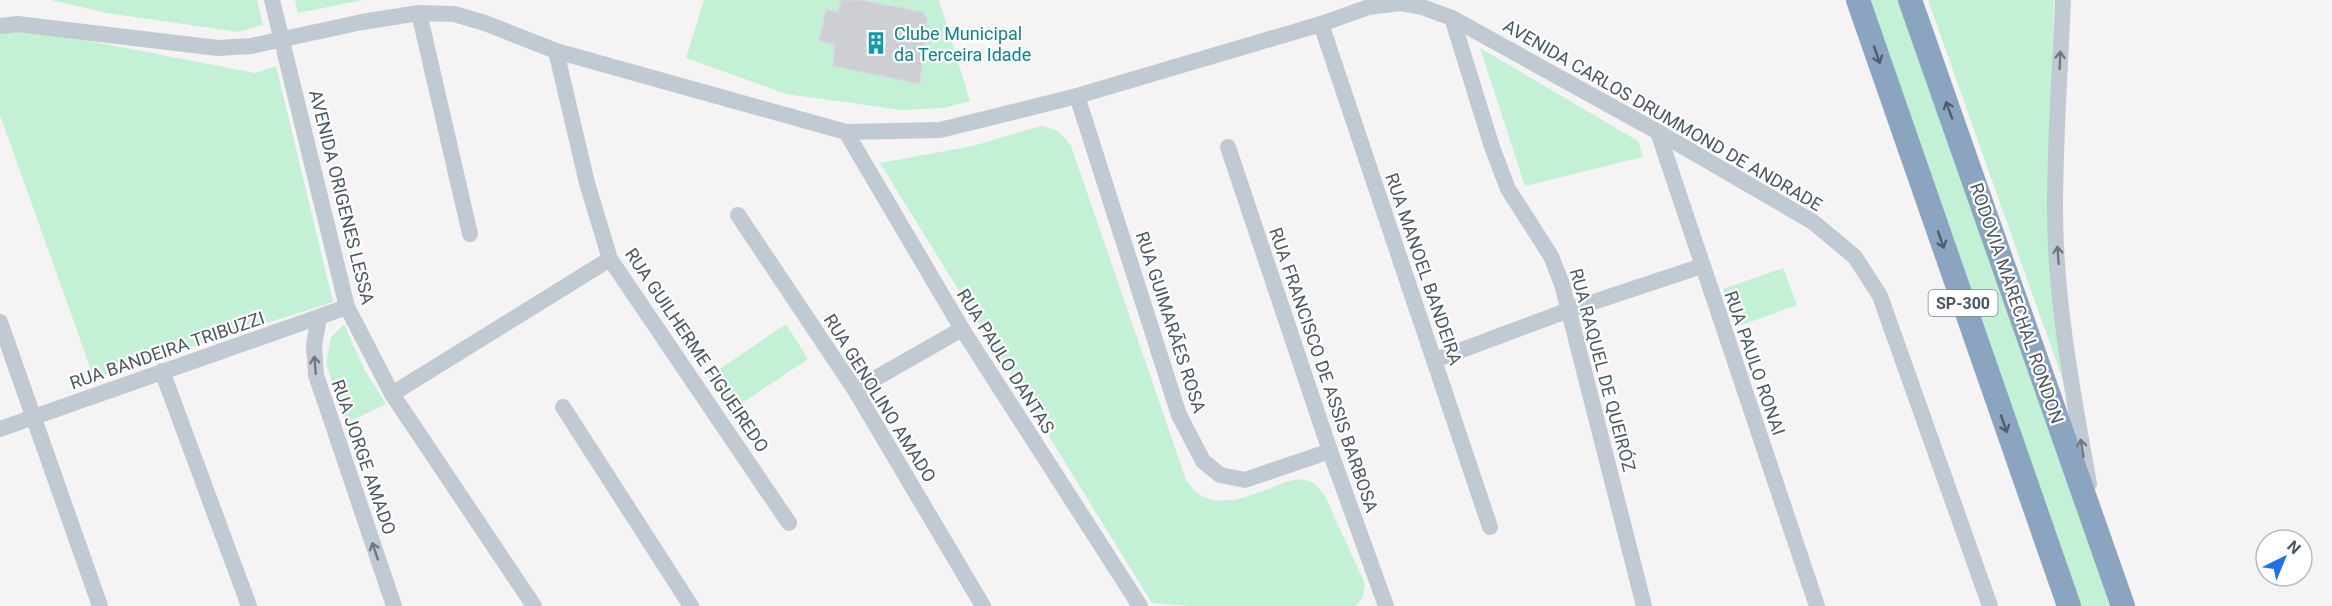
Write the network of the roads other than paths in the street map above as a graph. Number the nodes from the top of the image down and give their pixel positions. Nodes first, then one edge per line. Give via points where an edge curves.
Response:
1 (273, 0) edge
2 (1910, 0) edge
3 (2063, 0) edge
4 (1859, 6) edge
5 (419, 13) junction
6 (1452, 18) junction
7 (1321, 24) junction
8 (0, 26) edge
9 (283, 41) junction
10 (556, 51) junction
11 (1077, 96) junction
12 (846, 132) junction
13 (1658, 132) junction
14 (1228, 147) dead end
15 (738, 214) dead end
16 (470, 234) dead end
17 (610, 259) junction
18 (1702, 266) junction
19 (347, 307) junction
20 (1569, 310) junction
21 (319, 317) junction
22 (0, 322) edge
23 (962, 329) junction
24 (1434, 360) junction
25 (162, 371) junction
26 (855, 390) junction
27 (392, 394) junction
28 (563, 407) dead end
29 (34, 417) junction
30 (0, 429) edge
31 (1330, 451) junction
32 (789, 523) dead end
33 (1490, 527) dead end
34 (100, 606) edge
35 (249, 606) edge
36 (394, 606) edge
37 (534, 606) edge
38 (691, 606) edge
39 (983, 606) edge
40 (1140, 606) edge
41 (1386, 606) edge
42 (1644, 606) edge
43 (1817, 606) edge
44 (1990, 606) edge
45 (2069, 606) edge
46 (2123, 606) edge

1 - 9 street, AVENIDA ORIGENES LESSA
46 -> 2 highway, RODOVIA MARECHAL RONDON / SP-300
46 -> 3 street via 2091,493 2062,304 2055,210
4 -> 45 highway, SP-300
5 - 9 street, AVENIDA CARLOS DRUMMOND DE ANDRADE
5 - 10 street, AVENIDA CARLOS DRUMMOND DE ANDRADE via 454,14 485,22
5 - 16 street
6 - 7 street, AVENIDA CARLOS DRUMMOND DE ANDRADE via 1400,3 1369,7
6 - 13 street, AVENIDA CARLOS DRUMMOND DE ANDRADE
6 - 20 street, RUA RAQUEL DE QUEIRÓZ via 1508,189 1551,256
7 - 11 street, AVENIDA CARLOS DRUMMOND DE ANDRADE
7 - 24 street, RUA MANOEL BANDEIRA
8 - 9 street, AVENIDA CARLOS DRUMMOND DE ANDRADE via 17,24 218,48
9 - 19 street, AVENIDA ORIGENES LESSA
10 - 12 street, AVENIDA CARLOS DRUMMOND DE ANDRADE
10 - 17 street, RUA GUILHERME FIGUEIREDO via 587,183
11 - 12 street, AVENIDA CARLOS DRUMMOND DE ANDRADE via 940,130
11 - 31 street, RUA GUIMARÃES ROSA via 1179,415 1203,461 1220,475 1245,480
12 - 23 street, RUA PAULO DANTAS
13 - 18 street, RUA PAULO RONAI
13 - 44 street, AVENIDA CARLOS DRUMMOND DE ANDRADE via 1813,222 1855,257 1880,296
14 - 31 street, RUA FRANCISCO DE ASSIS BARBOSA
15 - 26 street, RUA GENOLINO AMADO
17 - 27 street
17 - 32 street, RUA GUILHERME FIGUEIREDO
18 - 20 street
18 - 43 street, RUA PAULO RONAI
19 - 21 street, RUA BANDEIRA TRIBUZZI
19 - 27 street, AVENIDA ORIGENES LESSA
20 - 24 street
20 - 42 street, RUA RAQUEL DE QUEIRÓZ
21 - 25 street, RUA BANDEIRA TRIBUZZI
36 -> 21 street, RUA JORGE AMADO via 316,375 314,345
22 - 29 street
23 - 26 street
23 - 40 street, RUA PAULO DANTAS
24 - 33 street, RUA MANOEL BANDEIRA
25 - 29 street, RUA BANDEIRA TRIBUZZI
25 - 35 street
26 - 39 street, RUA GENOLINO AMADO
27 - 37 street, AVENIDA ORIGENES LESSA
28 - 38 street
29 - 30 street, RUA BANDEIRA TRIBUZZI
29 - 34 street
31 - 41 street, RUA FRANCISCO DE ASSIS BARBOSA

